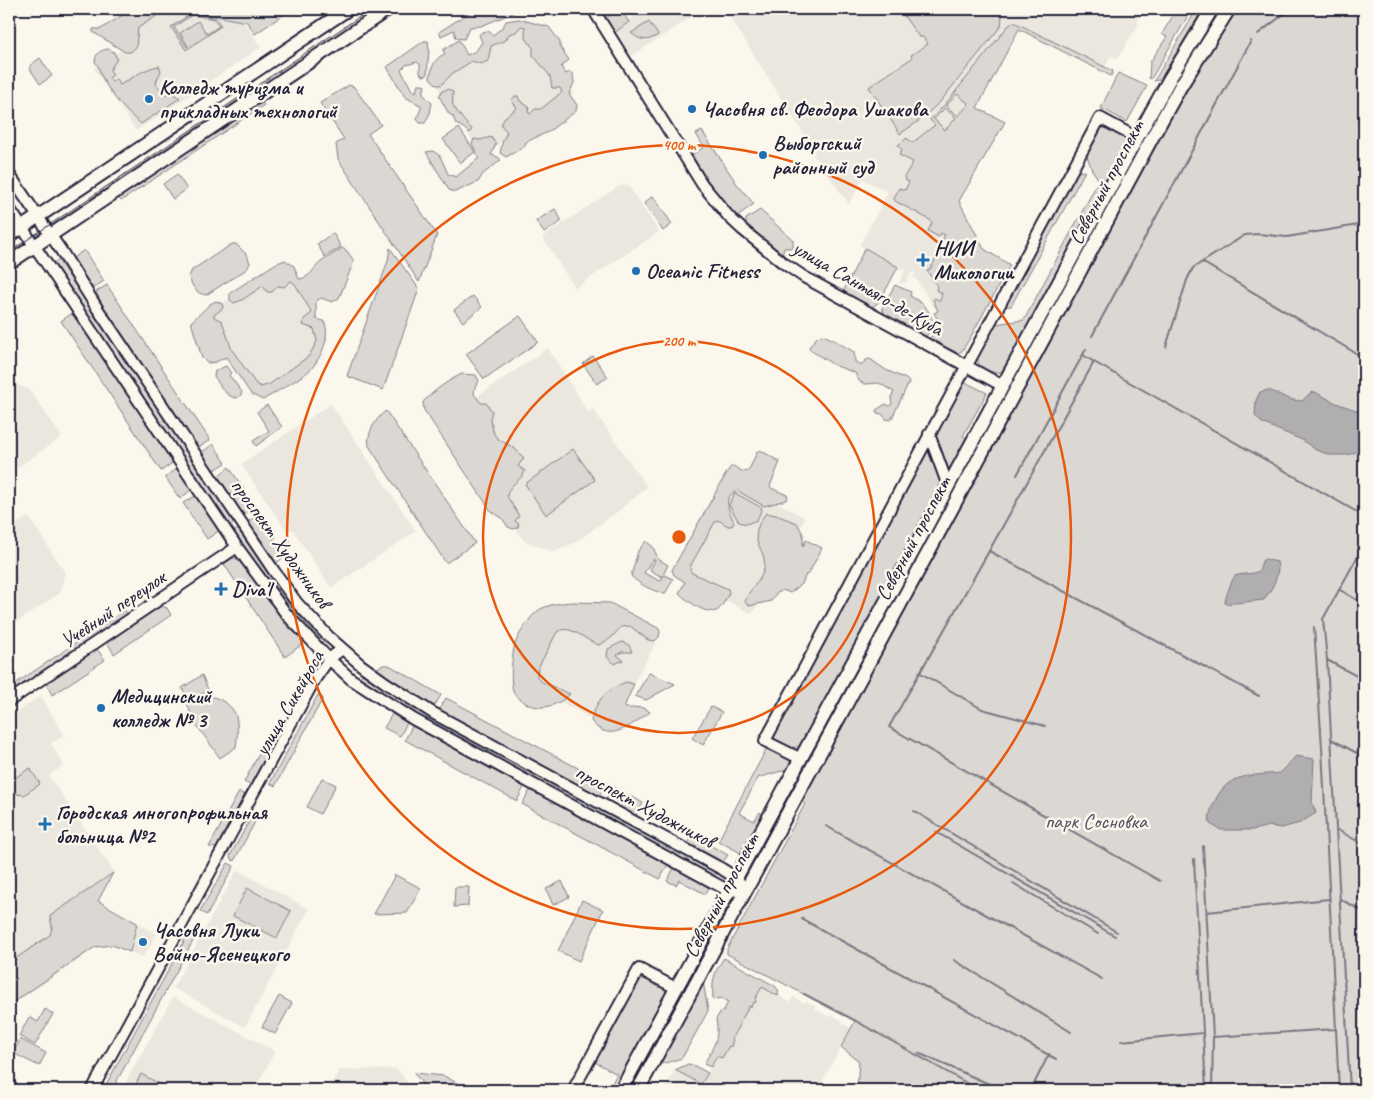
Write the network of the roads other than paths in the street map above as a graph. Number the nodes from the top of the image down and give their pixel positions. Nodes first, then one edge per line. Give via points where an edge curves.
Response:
1 (348, 9) edge
2 (388, 9) edge
3 (593, 9) edge
4 (1212, 9) edge
5 (1229, 9) edge
6 (1137, 138) junction
7 (9, 174) edge
8 (9, 208) edge
9 (38, 217) junction
10 (1092, 220) junction
11 (22, 227) junction
12 (1105, 227) junction
13 (50, 235) junction
14 (9, 236) edge
15 (34, 246) junction
16 (9, 263) edge
17 (966, 366) junction
18 (1003, 386) junction
19 (929, 434) junction
20 (948, 486) junction
21 (238, 547) junction
22 (915, 548) junction
23 (928, 554) junction
24 (861, 648) junction
25 (342, 649) junction
26 (873, 654) junction
27 (332, 661) junction
28 (9, 701) edge
29 (802, 759) junction
30 (736, 878) junction
31 (746, 890) junction
32 (729, 891) junction
33 (676, 988) junction
34 (92, 1090) edge
35 (99, 1090) edge
36 (573, 1090) edge
37 (621, 1090) edge
38 (638, 1090) edge

1 - 9 main road
2 - 13 main road
3 - 17 street, улица Сантьяго-де-Куба via 702,184 743,230 797,272
4 - 6 main road, Северный проспект
5 - 12 main road, Северный проспект via 1180,87
6 - 10 main road, Северный проспект
6 - 17 street via 1100,118
7 - 9 street, проспект Художников
8 - 11 street, проспект Художников
9 - 11 main road
9 - 13 street, проспект Художников
10 - 12 main road
10 - 18 main road, Северный проспект
11 - 14 main road
11 - 15 street, проспект Художников
12 - 23 main road, Северный проспект
13 - 15 main road
13 - 25 street, проспект Художников via 274,571 306,613
15 - 16 main road
15 - 21 street, проспект Художников
17 - 18 street, улица Сантьяго-де-Куба
17 - 19 street
18 - 20 main road, Северный проспект
19 - 20 street
19 - 29 street via 764,740
20 - 22 main road, Северный проспект
21 - 27 street, проспект Художников via 287,615
21 - 28 street, Учебный переулок
22 - 23 main road via 921,556
22 - 24 main road, Северный проспект
23 - 26 main road, Северный проспект
24 - 26 main road via 867,646
24 - 29 main road, Северный проспект
25 - 27 street, улица Сикейроса
25 - 30 street, проспект Художников via 421,706
26 - 31 main road, Северный проспект
27 - 32 street, проспект Художников via 364,688 419,723
27 - 34 street, улица Сикейроса via 311,687
27 - 35 street, улица Сикейроса
29 - 30 main road, Северный проспект
30 - 31 street, проспект Художников
30 - 32 main road, Северный проспект
31 - 32 street
31 - 38 main road, Северный проспект
32 - 33 main road, Северный проспект
33 - 36 street via 639,968
33 - 37 main road, Северный проспект

